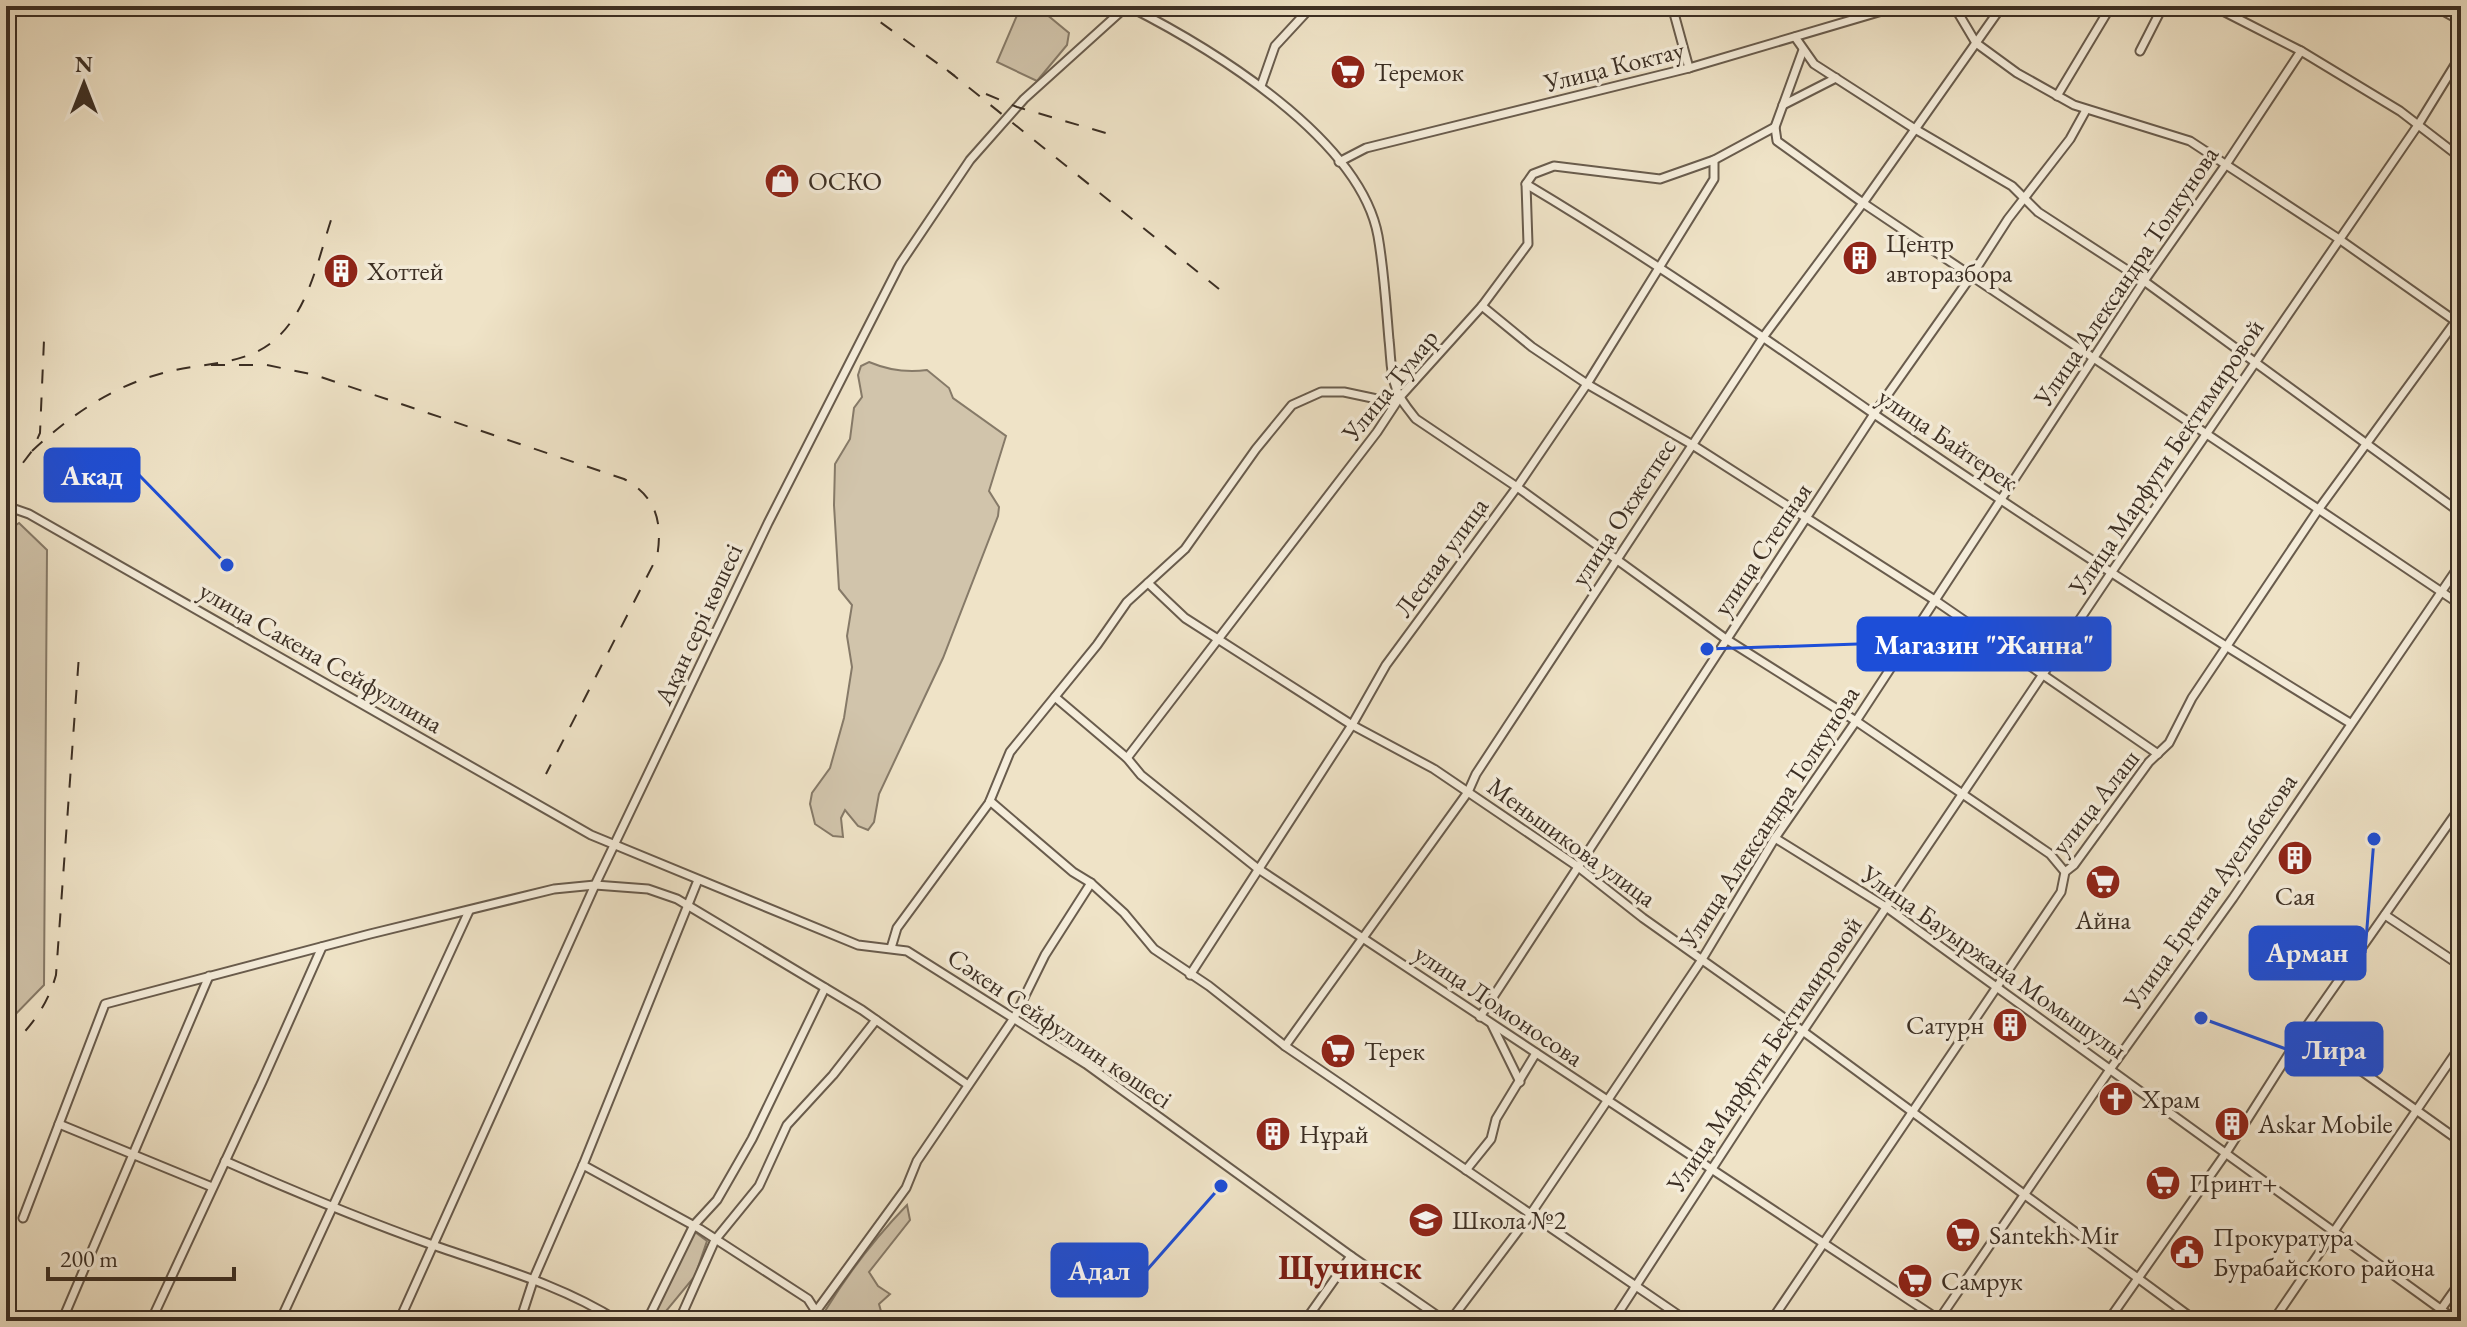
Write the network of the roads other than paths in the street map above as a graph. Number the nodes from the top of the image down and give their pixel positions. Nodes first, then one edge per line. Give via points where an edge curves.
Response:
1 (1127, 6) edge
2 (1312, 6) edge
3 (1672, 6) edge
4 (1899, 6) edge
5 (1954, 6) edge
6 (2002, 6) edge
7 (2111, 6) edge
8 (2163, 6) edge
9 (2213, 6) edge
10 (2434, 6) edge
11 (2461, 21) edge
12 (1795, 37) junction
13 (1976, 43) junction
14 (1803, 50) junction
15 (2140, 51) dead end
16 (2301, 51) junction
17 (2461, 55) edge
18 (1689, 68) junction
19 (1836, 78) junction
20 (1261, 86) junction
21 (2057, 96) junction
22 (1783, 105) junction
23 (2086, 110) junction
24 (2418, 125) junction
25 (1775, 127) junction
26 (1915, 129) junction
27 (2461, 158) edge
28 (1714, 160) junction
29 (1339, 162) junction
30 (2227, 163) junction
31 (1526, 184) junction
32 (2026, 200) junction
33 (1863, 203) junction
34 (2339, 239) junction
35 (1659, 267) junction
36 (1972, 275) junction
37 (2144, 281) junction
38 (1482, 306) junction
39 (2459, 320) edge
40 (1764, 336) junction
41 (2093, 359) junction
42 (2254, 364) junction
43 (1587, 384) junction
44 (1400, 397) junction
45 (1874, 414) junction
46 (2206, 435) junction
47 (2367, 442) junction
48 (1691, 444) junction
49 (1517, 487) junction
50 (2000, 499) junction
51 (6, 506) edge
52 (2318, 510) junction
53 (2461, 513) edge
54 (1807, 520) junction
55 (1616, 559) junction
56 (2461, 563) edge
57 (2111, 573) junction
58 (1148, 583) junction
59 (2442, 592) junction
60 (1933, 599) junction
61 (2461, 605) edge
62 (1218, 639) junction
63 (1726, 639) junction
64 (2226, 648) junction
65 (2043, 675) junction
66 (1055, 697) junction
67 (1856, 721) junction
68 (2350, 723) junction
69 (1352, 725) junction
70 (2148, 748) junction
71 (2158, 754) junction
72 (1127, 758) junction
73 (2149, 762) junction
74 (1468, 792) junction
75 (1964, 795) junction
76 (990, 801) junction
77 (2461, 806) edge
78 (1775, 838) junction
79 (615, 845) junction
80 (1577, 866) junction
81 (1257, 868) junction
82 (2065, 872) junction
83 (698, 880) junction
84 (1091, 883) junction
85 (595, 885) junction
86 (687, 906) junction
87 (1886, 907) junction
88 (469, 911) junction
89 (2385, 915) junction
90 (1364, 937) junction
91 (322, 947) junction
92 (891, 948) junction
93 (1701, 961) junction
94 (2461, 966) edge
95 (1190, 975) junction
96 (209, 976) junction
97 (1999, 987) junction
98 (825, 988) junction
99 (1480, 1017) junction
100 (1014, 1018) junction
101 (876, 1020) junction
102 (1491, 1023) junction
103 (2304, 1030) junction
104 (1804, 1032) junction
105 (2461, 1045) edge
106 (1285, 1046) junction
107 (1536, 1053) junction
108 (2111, 1068) junction
109 (1520, 1082) junction
110 (968, 1085) junction
111 (1607, 1101) junction
112 (2416, 1110) junction
113 (1912, 1112) junction
114 (59, 1124) junction
115 (2461, 1142) edge
116 (2226, 1153) junction
117 (134, 1155) junction
118 (225, 1161) junction
119 (583, 1165) junction
120 (1713, 1168) junction
121 (1466, 1170) junction
122 (212, 1187) junction
123 (2026, 1194) junction
124 (333, 1209) junction
125 (1530, 1215) junction
126 (23, 1218) dead end
127 (694, 1225) junction
128 (2334, 1231) junction
129 (715, 1240) junction
130 (1824, 1241) junction
131 (433, 1245) junction
132 (1351, 1256) junction
133 (534, 1278) junction
134 (2139, 1279) junction
135 (2461, 1281) edge
136 (1635, 1287) junction
137 (2441, 1309) junction
138 (816, 1310) junction
139 (1940, 1320) edge
140 (62, 1321) edge
141 (151, 1321) edge
142 (280, 1321) edge
143 (399, 1321) edge
144 (520, 1321) edge
145 (618, 1321) edge
146 (647, 1321) edge
147 (679, 1321) edge
148 (809, 1321) edge
149 (822, 1321) edge
150 (1305, 1321) edge
151 (1448, 1321) edge
152 (1613, 1321) edge
153 (1687, 1321) edge
154 (1771, 1321) edge
155 (2108, 1321) edge
156 (2196, 1321) edge
157 (2273, 1321) edge
158 (2421, 1321) edge
159 (2457, 1321) edge

1 - 20 street via 1184,35
1 - 79 street, Ақан сері көшесі via 1026,97 970,160 915,239 768,523
2 - 20 street via 1275,46
3 - 18 street
4 - 12 street, Улица Коктау
5 - 13 street
6 - 13 street, улица Окжетпес
7 - 21 street
8 - 15 street
9 - 16 street
10 - 11 street
12 - 14 street
12 - 18 street, Улица Коктау
13 - 21 street
13 - 26 street, улица Окжетпес
14 - 19 street
14 - 22 street
16 - 24 street
16 - 30 street, Улица Александра Толкунова
17 - 24 street, Улица Марфуги Бектимировой
18 - 29 street, Улица Коктау via 1366,148
19 - 22 street
19 - 26 street
20 - 29 street
21 - 23 street
22 - 25 street
23 - 30 street via 2190,141
23 - 32 street, улица Степная
24 - 27 street
24 - 34 street, Улица Марфуги Бектимировой
25 - 28 street
25 - 33 street via 1777,141
26 - 32 street via 1995,174
26 - 33 street, улица Окжетпес
28 - 31 street via 1660,179 1554,166 1533,174
28 - 35 street, Лесная улица via 1714,179
29 - 44 street via 1371,209
30 - 34 street
30 - 37 street, Улица Александра Толкунова
31 - 35 street, улица Байтерек
31 - 38 street, Улица Тумар via 1528,244
32 - 36 street, улица Степная
32 - 37 street
33 - 36 street
33 - 40 street, улица Окжетпес
34 - 39 street
34 - 42 street, Улица Марфуги Бектимировой
35 - 40 street, улица Байтерек
35 - 43 street, Лесная улица
36 - 41 street
36 - 45 street, улица Степная
37 - 41 street, Улица Александра Толкунова
37 - 42 street
38 - 43 street
38 - 44 street, Улица Тумар
39 - 47 street, улица Алаш
40 - 45 street, улица Байтерек
40 - 48 street, улица Окжетпес
41 - 46 street
41 - 50 street, Улица Александра Толкунова
42 - 46 street, Улица Марфуги Бектимировой
42 - 47 street
43 - 48 street
43 - 49 street, Лесная улица
44 - 49 street via 1416,419
44 - 58 street via 1321,392 1292,405 1185,549
44 - 62 street, Улица Тумар
45 - 50 street, улица Байтерек
45 - 54 street, улица Степная
46 - 52 street
46 - 57 street, Улица Марфуги Бектимировой
47 - 52 street, улица Алаш
47 - 53 street
48 - 54 street
48 - 55 street, улица Окжетпес
49 - 55 street
49 - 69 street, Лесная улица via 1386,665
50 - 57 street, улица Байтерек
50 - 60 street, Улица Александра Толкунова
51 - 79 street, улица Сакена Сейфуллина via 29,514
52 - 59 street
52 - 64 street, улица Алаш
54 - 60 street
54 - 63 street, улица Степная
55 - 63 street
55 - 74 street, улица Окжетпес
56 - 59 street, Улица Еркина Ауельбекова
57 - 64 street, улица Байтерек
57 - 65 street, Улица Марфуги Бектимировой
58 - 62 street, Меньшикова улица via 1185,618
58 - 66 street via 1127,602
59 - 61 street
59 - 68 street, Улица Еркина Ауельбекова
60 - 65 street
60 - 67 street, Улица Александра Толкунова
62 - 69 street, Меньшикова улица
62 - 72 street, Улица Тумар
63 - 67 street
63 - 80 street, улица Степная
64 - 68 street, улица Байтерек
64 - 71 street, улица Алаш
65 - 70 street
65 - 75 street, Улица Марфуги Бектимировой
66 - 72 street, улица Ломоносова
66 - 76 street via 1010,752
67 - 75 street
67 - 78 street, Улица Александра Толкунова
68 - 108 street, Улица Еркина Ауельбекова
69 - 74 street, Меньшикова улица
69 - 81 street, Лесная улица
70 - 71 street
70 - 73 street
71 - 73 street, улица Алаш
72 - 81 street, улица Ломоносова
73 - 82 street, улица Алаш
74 - 80 street, Меньшикова улица
74 - 90 street, улица Окжетпес
75 - 82 street via 2050,854
75 - 87 street, Улица Марфуги Бектимировой
76 - 84 street
76 - 92 street via 897,928
77 - 89 street
78 - 87 street, Улица Бауыржана Момышулы
78 - 93 street, Улица Александра Толкунова
79 - 83 street, Сәкен Сейфуллин көшесі
79 - 85 street, Ақан сері көшесі
80 - 93 street, Меньшикова улица
80 - 99 street, улица Степная
81 - 90 street, улица Ломоносова
81 - 95 street, Лесная улица
82 - 97 street, улица Алаш via 2061,892
83 - 86 street
83 - 92 street, Сәкен Сейфуллин көшесі via 858,945
84 - 95 street via 1154,949
84 - 100 street via 1045,955
85 - 86 street via 648,889
85 - 88 street via 554,889
85 - 131 street, Ақан сері көшесі
86 - 98 street
86 - 119 street
87 - 97 street, Улица Бауыржана Момышулы
87 - 104 street, Улица Марфуги Бектимировой
88 - 91 street
88 - 124 street
89 - 94 street
89 - 103 street
90 - 99 street, улица Ломоносова
90 - 106 street, улица Окжетпес
91 - 96 street
91 - 118 street
92 - 100 street, Сәкен Сейфуллин көшесі via 907,951
93 - 104 street, Меньшикова улица
93 - 111 street, Улица Александра Толкунова
95 - 106 street
96 - 114 street via 101,1007
96 - 117 street
97 - 108 street, Улица Бауыржана Момышулы
97 - 113 street, улица Алаш
98 - 101 street
98 - 127 street via 752,1139 717,1200
99 - 102 street, улица Ломоносова
100 - 110 street
100 - 132 street, Сәкен Сейфуллин көшесі
101 - 110 street
101 - 129 street via 787,1125 759,1186
102 - 107 street, улица Ломоносова
102 - 109 street
103 - 112 street
103 - 116 street
104 - 113 street, Меньшикова улица
104 - 120 street, Улица Марфуги Бектимировой
105 - 112 street
106 - 121 street
107 - 109 street
107 - 111 street, улица Ломоносова
108 - 116 street, Улица Бауыржана Момышулы
108 - 123 street, Улица Еркина Ауельбекова
109 - 121 street via 1496,1119 1491,1139
110 - 138 street via 917,1161 906,1188
111 - 120 street, улица Ломоносова
111 - 125 street, Улица Александра Толкунова
112 - 115 street
112 - 128 street
113 - 123 street, Меньшикова улица
113 - 130 street, улица Алаш
114 - 117 street
114 - 126 street
116 - 128 street, Улица Бауыржана Момышулы
116 - 134 street
117 - 122 street
117 - 140 street
118 - 122 street
118 - 124 street
119 - 127 street
119 - 133 street
120 - 130 street, улица Ломоносова
120 - 136 street, Улица Марфуги Бектимировой
121 - 125 street
122 - 141 street
123 - 134 street, Меньшикова улица
123 - 139 street, Улица Еркина Ауельбекова
124 - 131 street
124 - 142 street
125 - 136 street
125 - 151 street, Улица Александра Толкунова
127 - 129 street
127 - 146 street
128 - 137 street, Улица Бауыржана Момышулы
128 - 157 street
129 - 138 street via 808,1299
129 - 147 street
130 - 139 street, улица Ломоносова
130 - 154 street, улица Алаш
131 - 133 street
131 - 143 street, Ақан сері көшесі
132 - 150 street
132 - 151 street, Сәкен Сейфуллин көшесі
133 - 144 street
133 - 145 street
134 - 155 street
134 - 156 street, Меньшикова улица
135 - 137 street
136 - 152 street, Улица Марфуги Бектимировой
136 - 153 street
137 - 158 street
137 - 159 street, Улица Бауыржана Момышулы
138 - 148 street
138 - 149 street

